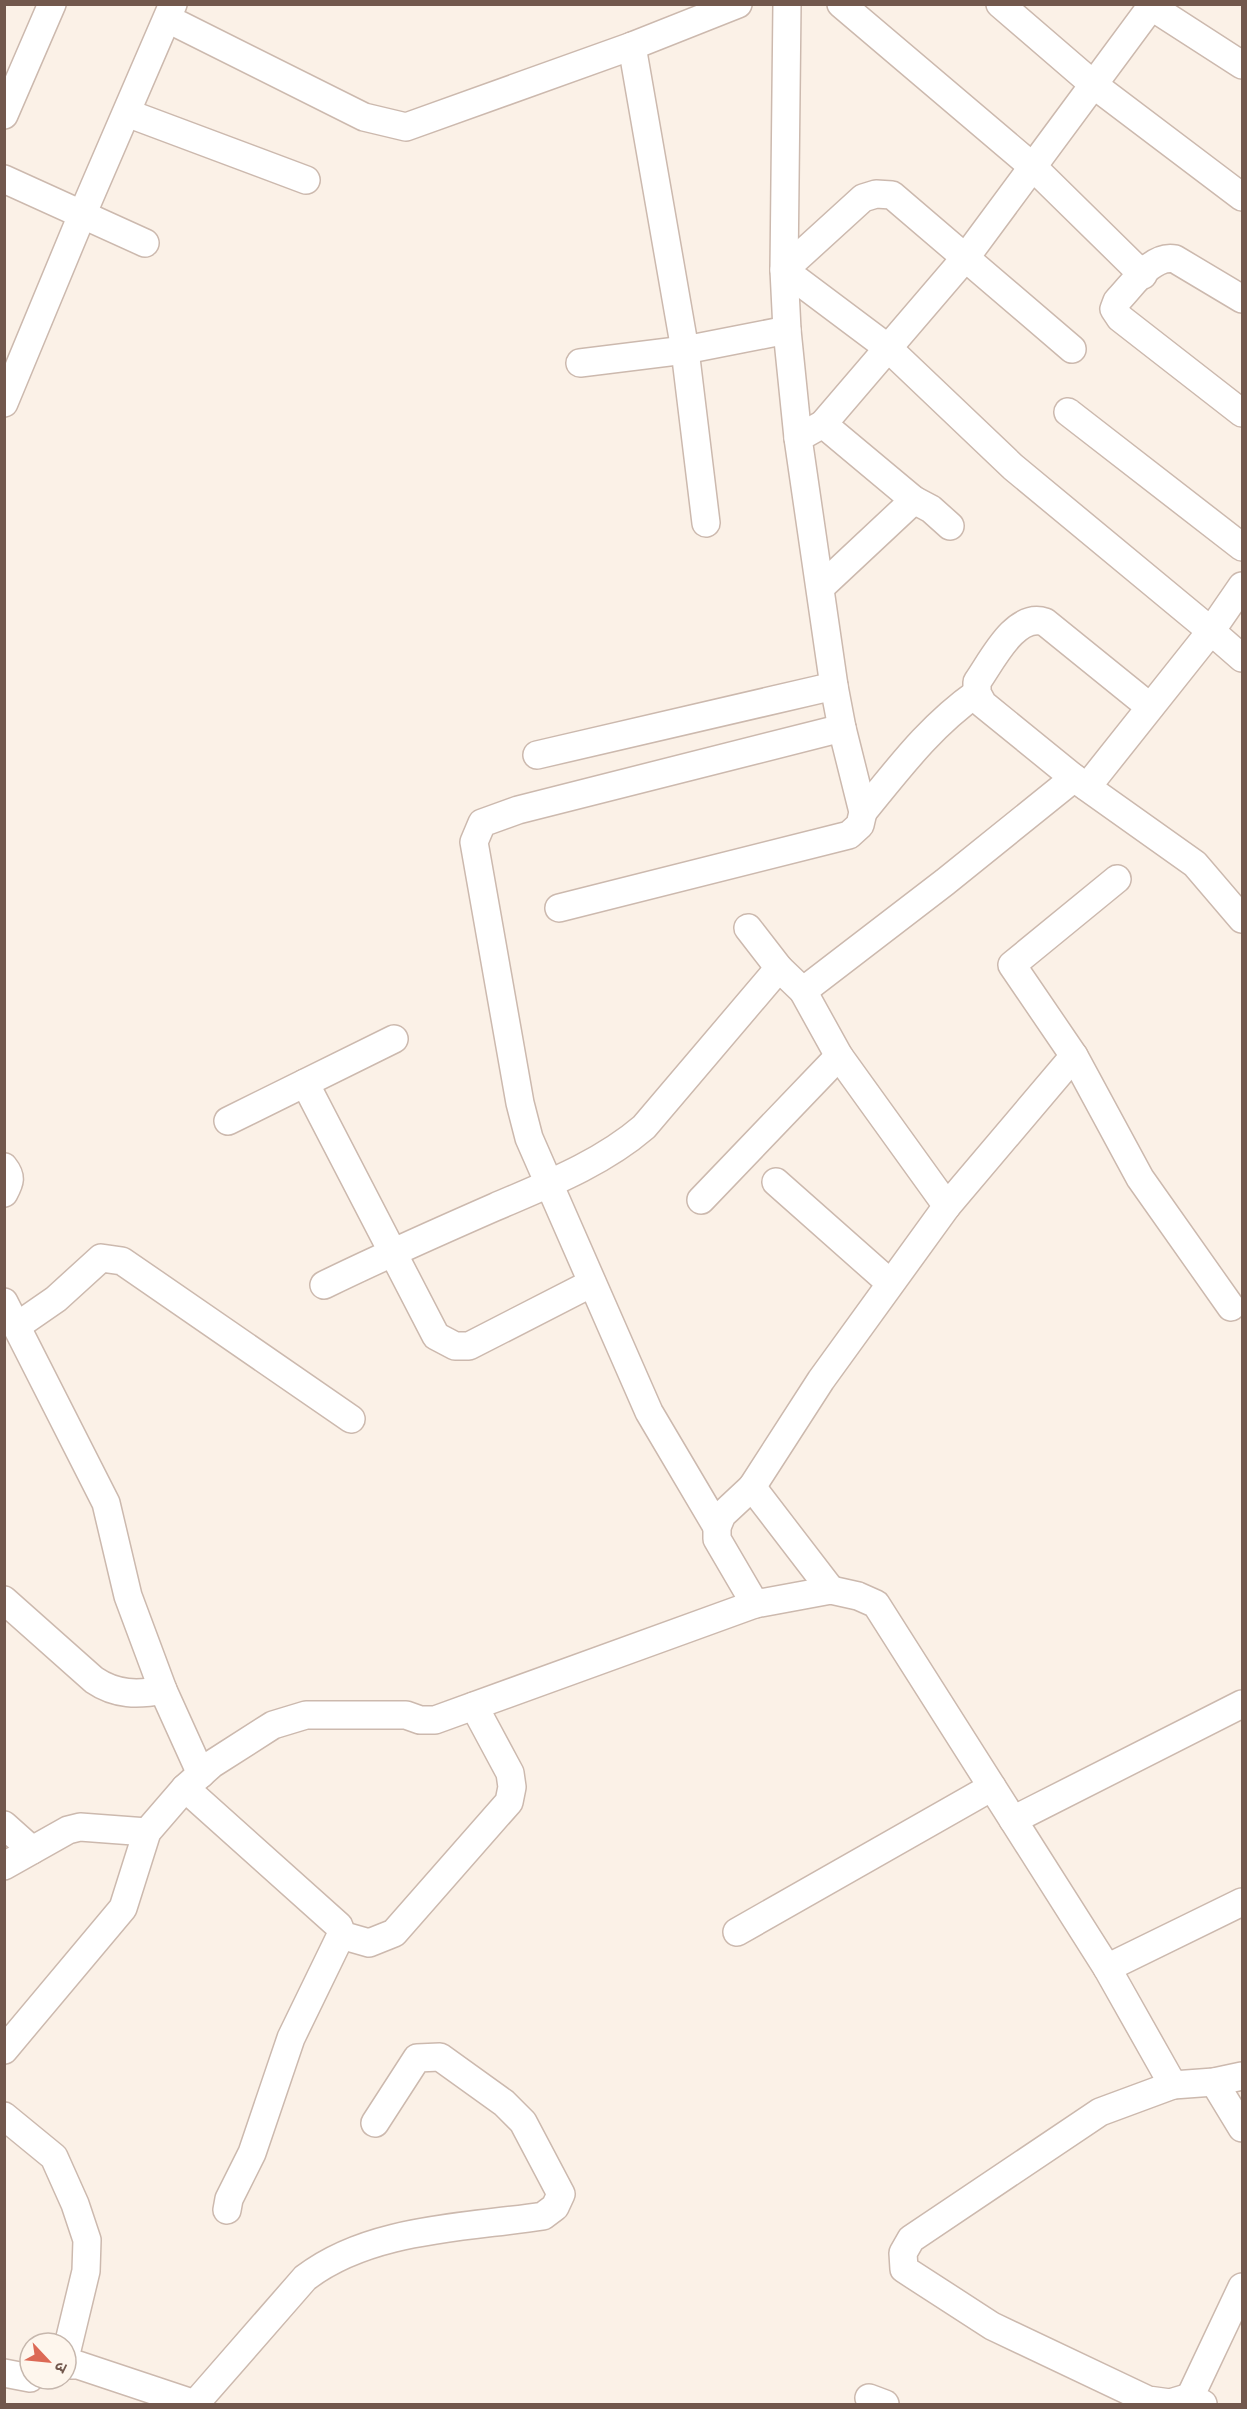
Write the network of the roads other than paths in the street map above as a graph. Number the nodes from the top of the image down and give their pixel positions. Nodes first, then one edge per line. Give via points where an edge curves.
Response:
1 (52, 4) edge
2 (738, 4) edge
3 (787, 4) edge
4 (841, 4) edge
5 (1000, 4) edge
6 (1152, 6) edge
7 (171, 12) edge
8 (632, 46) junction
9 (1242, 65) edge
10 (1095, 85) junction
11 (127, 113) junction
12 (4, 115) edge
13 (1033, 167) junction
14 (4, 179) edge
15 (306, 180) dead end
16 (1242, 197) edge
17 (82, 215) junction
18 (145, 243) dead end
19 (966, 256) junction
20 (784, 270) junction
21 (1143, 275) junction
22 (1242, 299) edge
23 (787, 330) junction
24 (888, 348) junction
25 (1072, 349) dead end
26 (685, 350) junction
27 (580, 363) dead end
28 (4, 404) edge
29 (1068, 411) dead end
30 (1242, 413) edge
31 (823, 424) junction
32 (798, 438) junction
33 (914, 500) junction
34 (706, 523) dead end
35 (950, 526) dead end
36 (1242, 547) edge
37 (1242, 586) edge
38 (821, 587) junction
39 (1211, 631) junction
40 (1242, 658) edge
41 (834, 686) junction
42 (976, 693) junction
43 (1150, 707) junction
44 (842, 728) junction
45 (537, 755) dead end
46 (1081, 782) junction
47 (863, 812) junction
48 (1117, 879) dead end
49 (559, 908) dead end
50 (1242, 919) edge
51 (748, 928) dead end
52 (779, 968) junction
53 (803, 991) junction
54 (394, 1039) dead end
55 (839, 1056) junction
56 (1074, 1056) junction
57 (305, 1083) junction
58 (228, 1121) dead end
59 (4, 1167) edge
60 (776, 1182) dead end
61 (548, 1184) junction
62 (4, 1193) edge
63 (701, 1200) dead end
64 (947, 1206) junction
65 (391, 1252) junction
66 (592, 1283) junction
67 (890, 1283) junction
68 (324, 1285) dead end
69 (4, 1302) edge
70 (1239, 1311) edge
71 (17, 1326) junction
72 (351, 1419) dead end
73 (752, 1487) junction
74 (717, 1527) junction
75 (831, 1590) junction
76 (4, 1600) edge
77 (755, 1604) junction
78 (163, 1690) junction
79 (1242, 1704) edge
80 (474, 1706) junction
81 (193, 1781) junction
82 (992, 1787) junction
83 (1012, 1820) junction
84 (4, 1825) edge
85 (147, 1832) junction
86 (32, 1850) junction
87 (4, 1866) edge
88 (1242, 1902) edge
89 (737, 1932) dead end
90 (341, 1935) junction
91 (1107, 1968) junction
92 (4, 2050) edge
93 (1242, 2076) edge
94 (1214, 2082) junction
95 (1173, 2085) junction
96 (4, 2116) edge
97 (375, 2123) dead end
98 (1242, 2128) edge
99 (227, 2210) dead end
100 (1242, 2287) edge
101 (72, 2331) edge
102 (78, 2365) edge
103 (1197, 2401) edge
104 (195, 2404) edge

1 - 12 street
2 - 8 street
3 - 20 street
4 - 13 street
5 - 10 street
6 - 9 street
6 - 10 street
7 - 8 street via 364,117 406,127
7 - 11 street
8 - 26 street
10 - 13 street
10 - 16 street
11 - 15 street
11 - 17 street
13 - 19 street
13 - 21 street
14 - 17 street
17 - 18 street
17 - 28 street
19 - 20 street via 892,195 876,194 863,198
19 - 24 street
19 - 25 street
20 - 23 street
20 - 24 street
21 - 22 street via 1166,257
21 - 30 street via 1117,302 1114,309 1120,318
23 - 26 street
23 - 32 street
24 - 31 street
24 - 39 street via 1013,467
26 - 27 street
26 - 34 street
29 - 36 street
31 - 32 street
31 - 33 street
32 - 38 street
33 - 35 street
33 - 38 street
37 - 39 street
38 - 41 street
39 - 40 street
39 - 43 street
41 - 44 street
41 - 45 street
42 - 43 street via 977,682 1017,626 1037,620 1045,622
42 - 46 street via 983,704
42 - 47 street via 930,730
43 - 46 street
44 - 47 street
44 - 61 street via 518,810 482,823 474,842 520,1103
46 - 50 street via 1195,864
46 - 53 street
47 - 49 street via 860,825 849,835
48 - 56 street via 1012,965
51 - 52 street
52 - 53 street
52 - 61 street via 644,1127 623,1146
53 - 55 street
54 - 57 street
55 - 63 street
55 - 64 street
56 - 64 street
56 - 70 street via 1140,1178
57 - 58 street
57 - 65 street
59 - 62 street via 10,1182
60 - 67 street
61 - 65 street
61 - 66 street
64 - 67 street
65 - 66 street via 436,1336 455,1346 469,1346
65 - 68 street
66 - 74 street via 649,1412
67 - 73 street
69 - 71 street
71 - 72 street via 56,1299 94,1263 110,1258 122,1262
71 - 78 street via 106,1503 128,1596
73 - 74 street via 722,1515
73 - 75 street
74 - 77 street via 717,1539
75 - 77 street
75 - 82 street via 876,1604
76 - 78 street via 107,1689 143,1694
77 - 80 street
78 - 81 street
79 - 83 street
80 - 81 street via 435,1720 406,1715 306,1714 273,1725 212,1764
80 - 90 street via 510,1773 508,1802 394,1934 369,1943
81 - 85 street
81 - 90 street via 339,1926
82 - 83 street
82 - 89 street
83 - 91 street
84 - 86 street
85 - 86 street via 80,1827
85 - 92 street via 123,1908
86 - 87 street
88 - 91 street
90 - 99 street via 291,2038 252,2153
91 - 95 street
93 - 94 street
94 - 95 street
94 - 98 street
95 - 103 street via 1100,2112 911,2239 903,2253 903,2268 992,2326 1148,2400
96 - 101 street via 54,2157 87,2240 86,2271
97 - 104 street via 417,2058 440,2056 504,2103 523,2122 561,2194 555,2207 543,2216 398,2237 320,2267 305,2278
100 - 103 street
102 - 104 street

